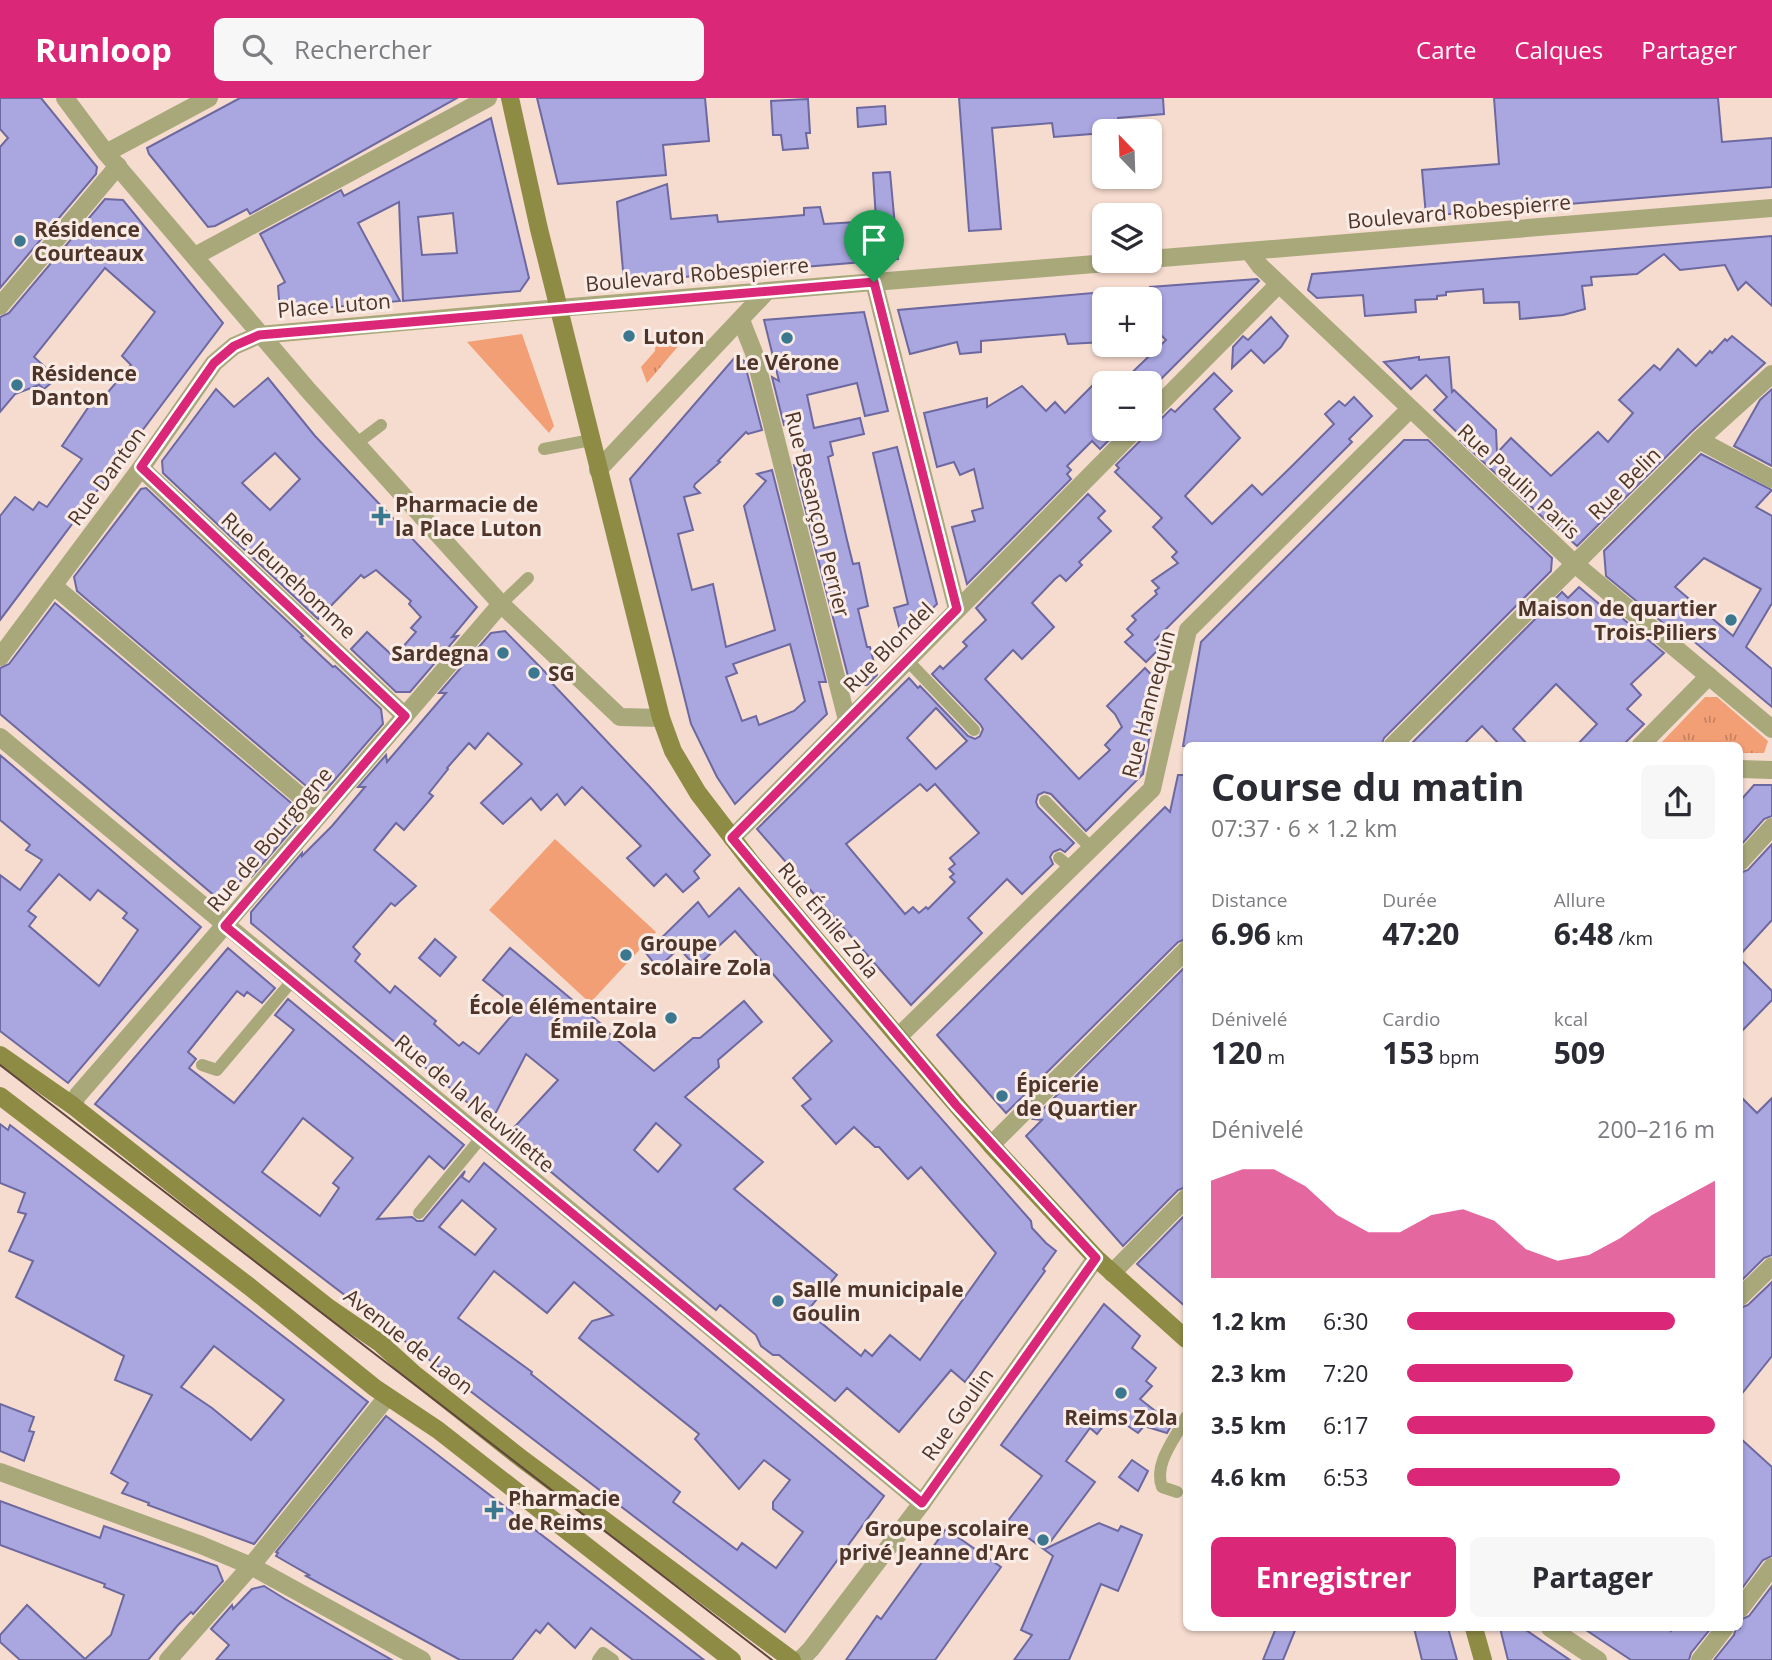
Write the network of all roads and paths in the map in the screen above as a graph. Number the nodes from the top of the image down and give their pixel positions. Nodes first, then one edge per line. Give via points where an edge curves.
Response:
1 (65, 98) edge
2 (209, 98) edge
3 (488, 98) edge
4 (510, 98) edge
5 (112, 160) junction
6 (1772, 208) edge
7 (1249, 251) junction
8 (195, 256) junction
9 (1162, 258) edge
10 (1092, 264) edge
11 (874, 282) junction
12 (1279, 284) junction
13 (767, 291) junction
14 (0, 306) edge
15 (559, 308) junction
16 (741, 320) junction
17 (259, 335) junction
18 (1772, 374) edge
19 (1162, 402) edge
20 (1409, 409) junction
21 (380, 425) dead end
22 (591, 440) junction
23 (1699, 440) junction
24 (1124, 441) edge
25 (357, 443) junction
26 (544, 449) dead end
27 (141, 467) junction
28 (598, 470) junction
29 (1772, 479) edge
30 (1575, 564) junction
31 (528, 578) dead end
32 (54, 586) junction
33 (502, 604) junction
34 (957, 609) junction
35 (0, 657) edge
36 (907, 660) junction
37 (1709, 676) junction
38 (405, 716) junction
39 (661, 718) junction
40 (847, 720) junction
41 (1772, 729) edge
42 (974, 730) dead end
43 (0, 737) edge
44 (1396, 742) edge
45 (1644, 742) edge
46 (1743, 769) edge
47 (1772, 770) edge
48 (1045, 801) dead end
49 (320, 813) junction
50 (1772, 827) edge
51 (732, 838) junction
52 (1091, 848) junction
53 (1743, 859) edge
54 (225, 926) junction
55 (1183, 953) edge
56 (292, 981) junction
57 (898, 1037) junction
58 (0, 1055) edge
59 (202, 1065) dead end
60 (0, 1096) edge
61 (72, 1105) junction
62 (481, 1138) junction
63 (991, 1145) junction
64 (1183, 1201) edge
65 (419, 1213) dead end
66 (1096, 1258) junction
67 (1772, 1266) edge
68 (1112, 1273) junction
69 (1743, 1294) edge
70 (1183, 1336) edge
71 (387, 1397) junction
72 (1183, 1423) edge
73 (0, 1472) edge
74 (1177, 1492) dead end
75 (922, 1503) junction
76 (251, 1566) junction
77 (1772, 1567) edge
78 (1743, 1605) edge
79 (1475, 1631) edge
80 (1554, 1631) edge
81 (1723, 1631) edge
82 (169, 1660) edge
83 (422, 1660) edge
84 (598, 1660) edge
85 (613, 1660) edge
86 (732, 1660) edge
87 (792, 1660) edge
88 (800, 1660) edge
89 (1483, 1660) edge
90 (1598, 1660) edge
91 (1700, 1660) edge

1 - 5 street
2 - 5 street
3 - 8 street
4 - 15 main road, Rue Émile Zola
5 - 8 street
5 - 14 street
6 - 7 street, Boulevard Robespierre
7 - 9 street, Boulevard Robespierre
7 - 12 street, Rue Paulin Paris
8 - 17 street
10 - 11 street, Boulevard Robespierre
11 - 13 street, Boulevard Robespierre
11 - 34 street
12 - 19 street
12 - 20 street, Rue Paulin Paris
13 - 15 street, Boulevard Robespierre
13 - 16 street
15 - 17 street, Place Luton
15 - 22 main road, Rue Émile Zola
16 - 28 street
16 - 40 street, Rue Besançon Perrier via 754,353
17 - 25 street, Place Luton
17 - 27 street, Rue Danton via 234,346 214,363
18 - 23 street, Rue Belin
20 - 30 street, Rue Paulin Paris
20 - 52 street, Rue Hannequin via 1188,630 1152,789
21 - 25 lane
22 - 26 lane
22 - 28 main road, Rue Émile Zola
23 - 29 street
23 - 30 street, Rue Belin
24 - 34 street, Rue Blondel
25 - 33 street, Place Luton
27 - 32 street, Rue Danton
27 - 38 street, Rue Jeunehomme
28 - 39 main road, Rue Émile Zola
30 - 37 street, Rue Paulin Paris
30 - 44 street, Rue Belin
31 - 33 lane
32 - 35 street, Rue Danton
32 - 49 street
33 - 38 street, Rue de Bourgogne
33 - 39 street, Place Luton via 620,717
34 - 36 street, Rue Blondel
36 - 40 street, Rue Blondel
36 - 42 lane
37 - 41 street, Rue Paulin Paris
37 - 45 street
38 - 49 street, Rue de Bourgogne
39 - 51 main road, Rue Émile Zola via 683,770
40 - 51 street, Rue Blondel
43 - 54 street, Rue de la Neuvillette
46 - 47 street
48 - 52 lane
49 - 54 street, Rue de Bourgogne
50 - 53 street
51 - 57 main road, Rue Émile Zola
52 - 57 street, Rue Hannequin via 1065,863
54 - 56 street, Rue de la Neuvillette
54 - 61 street, Rue de Bourgogne
55 - 63 street
56 - 59 lane via 218,1070
56 - 62 street, Rue de la Neuvillette
57 - 63 main road, Rue Émile Zola
58 - 61 main road, Avenue de Laon
60 - 71 main road
61 - 87 main road, Avenue de Laon via 511,1450
62 - 65 lane
62 - 75 street, Rue de la Neuvillette
63 - 66 main road, Rue Émile Zola
64 - 68 street
66 - 68 main road, Rue Émile Zola
66 - 75 street, Rue Goulin
67 - 69 street
68 - 70 main road, Rue Émile Zola
71 - 76 street
71 - 86 main road via 438,1430
72 - 74 lane via 1158,1477 1163,1487
73 - 76 street
75 - 88 street, Rue Goulin
76 - 82 street
76 - 83 street
77 - 78 street
79 - 89 main road
80 - 90 street
81 - 91 street
84 - 85 lane via 604,1653

